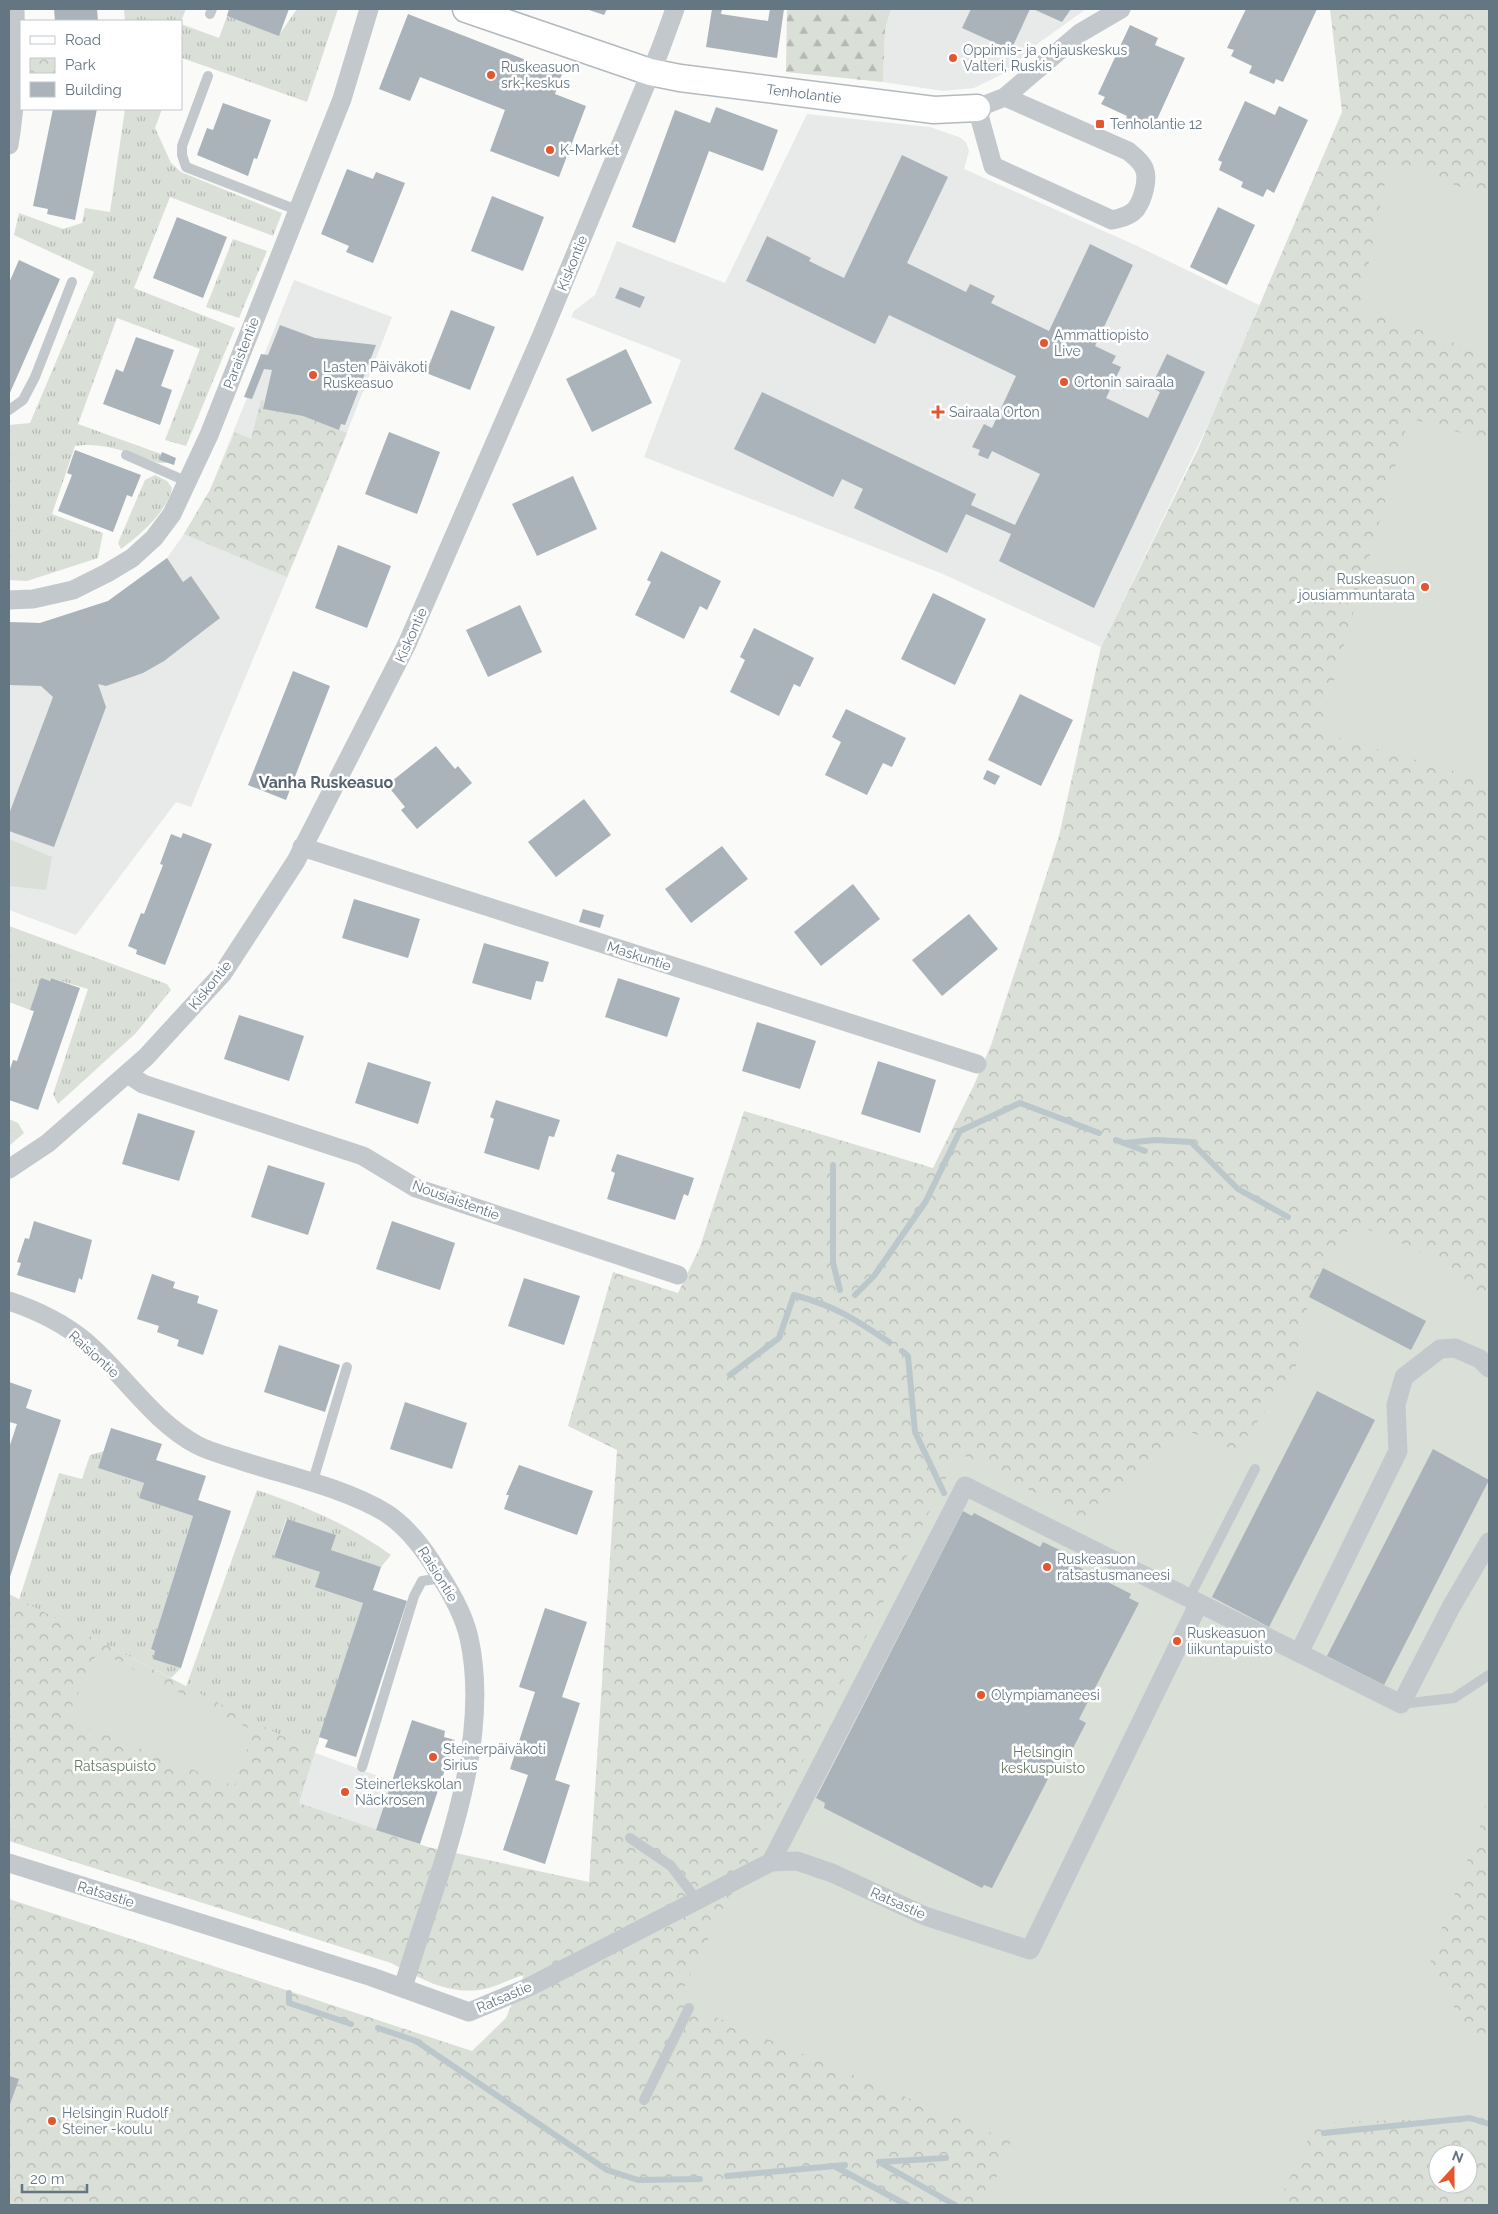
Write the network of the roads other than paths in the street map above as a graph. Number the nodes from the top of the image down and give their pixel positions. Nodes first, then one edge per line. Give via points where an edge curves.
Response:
1 (15, 9) edge
2 (369, 9) edge
3 (466, 9) edge
4 (674, 9) edge
5 (1121, 9) edge
6 (650, 72) junction
7 (208, 76) dead end
8 (1005, 98) junction
9 (977, 108) junction
10 (9, 145) edge
11 (297, 210) junction
12 (72, 282) dead end
13 (9, 410) edge
14 (126, 455) dead end
15 (188, 482) junction
16 (9, 600) edge
17 (302, 847) junction
18 (977, 1064) dead end
19 (128, 1074) junction
20 (9, 1169) edge
21 (678, 1275) dead end
22 (9, 1301) edge
23 (346, 1367) dead end
24 (1489, 1368) edge
25 (1255, 1469) dead end
26 (312, 1484) junction
27 (1489, 1542) edge
28 (442, 1578) junction
29 (1194, 1600) junction
30 (1299, 1653) junction
31 (1489, 1675) edge
32 (1401, 1704) junction
33 (362, 1767) dead end
34 (630, 1838) dead end
35 (771, 1862) junction
36 (9, 1863) edge
37 (696, 1899) junction
38 (402, 1988) junction
39 (689, 2008) dead end
40 (644, 2100) dead end

1 - 10 street via 16,55
2 - 11 street, Paraistentie via 342,99
3 - 6 street, Tenholantie
4 - 6 street, Kiskontie
5 - 8 street, Tenholantie via 1080,33
6 - 9 street, Tenholantie via 919,108
6 - 17 street, Kiskontie via 541,337 407,644
7 - 11 lane via 182,146 186,167
8 - 9 street, Tenholantie
8 - 9 street via 1128,151 1137,158 1146,177 1136,209 1124,218 1112,220 992,166
11 - 15 street, Paraistentie
12 - 13 lane via 23,400
14 - 15 lane
15 - 16 street, Paraistentie via 172,514 154,538 132,558 73,590 34,599
17 - 18 street, Maskuntie
17 - 19 street, Kiskontie via 223,973
19 - 20 street, Kiskontie via 48,1143
19 - 21 street, Nousiaistentie via 143,1084 363,1156 416,1188
22 - 26 street, Raisiontie via 57,1322 85,1341 173,1432 200,1447
23 - 26 lane
24 - 30 street via 1480,1359 1456,1348 1440,1349 1404,1377 1396,1405 1398,1451
25 - 29 lane
26 - 28 street, Raisiontie via 357,1499 387,1514 417,1541
27 - 32 street
28 - 33 lane via 422,1581 414,1596
28 - 38 street, Raisiontie via 459,1607 469,1637 476,1706 458,1805
29 - 30 street
29 - 35 street, Ratsastie via 1030,1950 924,1916 832,1873 797,1861
29 - 35 street via 965,1486
30 - 32 street
31 - 32 lane via 1454,1698
34 - 37 lane via 671,1866
35 - 37 street, Ratsastie
36 - 38 street, Ratsastie
37 - 38 street, Ratsastie via 545,1979 469,2012
39 - 40 lane

